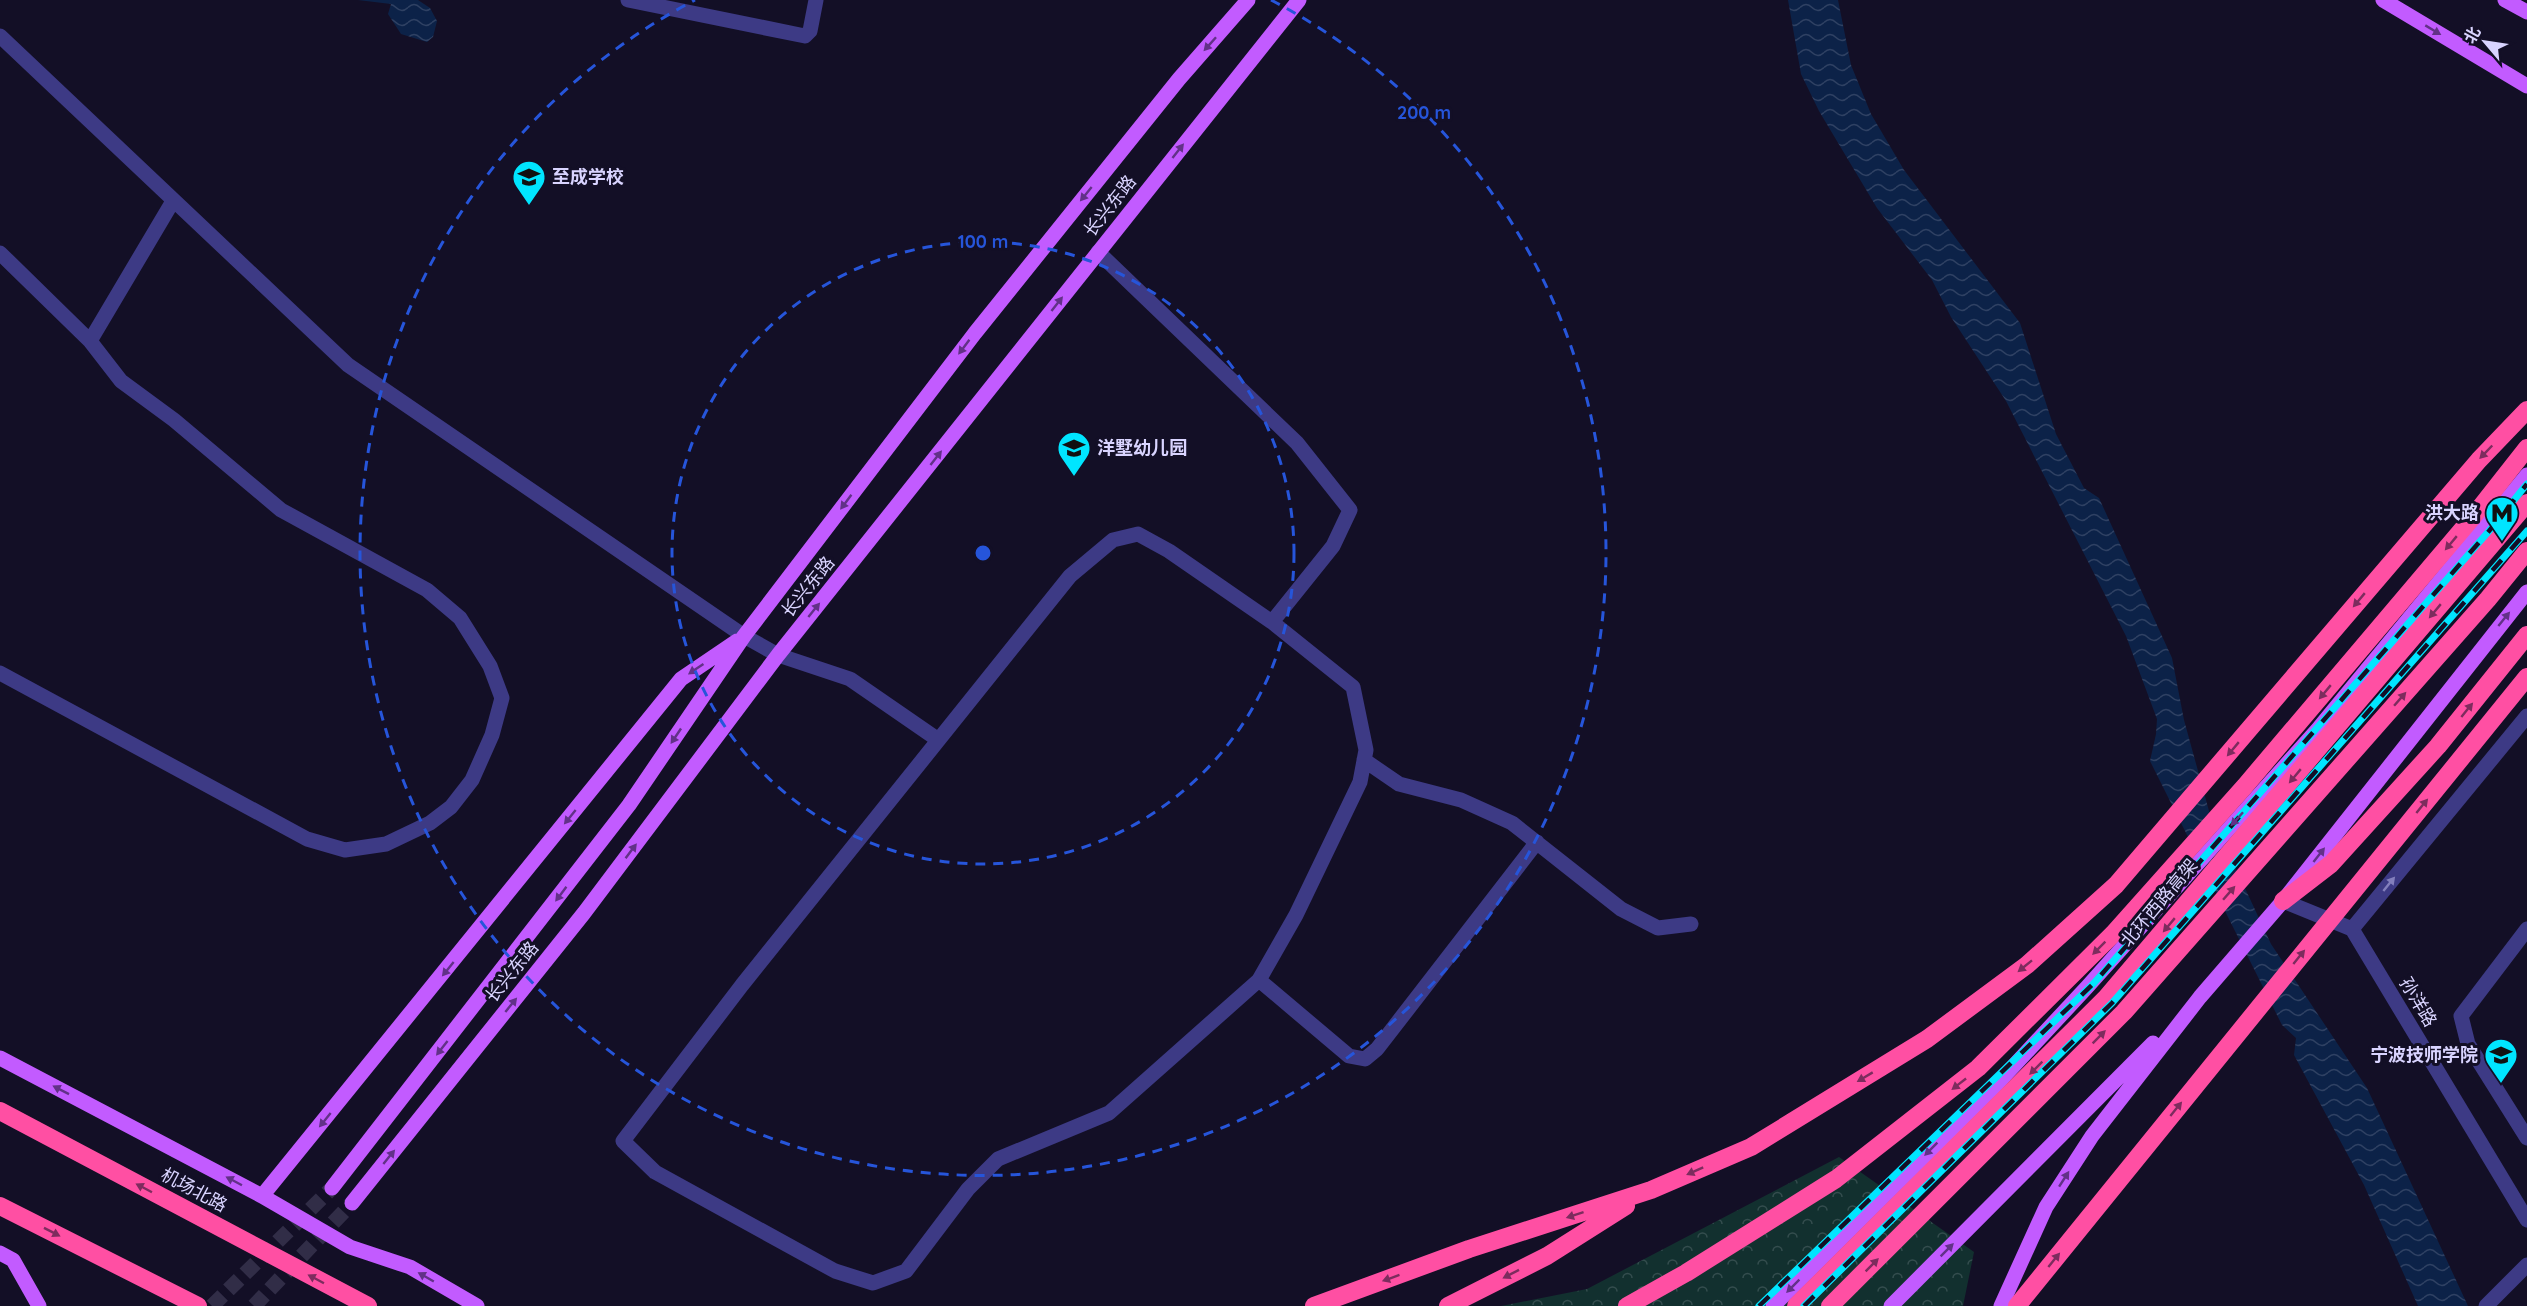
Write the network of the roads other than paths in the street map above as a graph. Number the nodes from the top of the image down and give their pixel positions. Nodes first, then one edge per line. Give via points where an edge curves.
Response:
1 (628, 0) edge
2 (816, 0) edge
3 (1248, 0) edge
4 (1299, 0) edge
5 (2383, 0) edge
6 (2505, 0) edge
7 (2527, 12) edge
8 (0, 36) edge
9 (2527, 86) edge
10 (173, 201) junction
11 (1098, 252) junction
12 (0, 253) edge
13 (90, 341) junction
14 (2527, 410) edge
15 (2527, 448) edge
16 (2527, 475) edge
17 (2527, 503) edge
18 (2527, 551) edge
19 (2527, 592) edge
20 (1272, 622) junction
21 (2527, 635) edge
22 (744, 636) junction
23 (778, 655) junction
24 (0, 673) edge
25 (2527, 677) edge
26 (2527, 716) edge
27 (937, 739) junction
28 (1364, 760) junction
29 (1537, 842) junction
30 (2283, 901) junction
31 (1691, 924) dead end
32 (2352, 929) junction
33 (2527, 929) edge
34 (1258, 980) junction
35 (2200, 997) junction
36 (0, 1058) edge
37 (0, 1111) edge
38 (2527, 1138) edge
39 (332, 1188) tunnel mouth
40 (1651, 1190) junction
41 (262, 1196) junction
42 (352, 1203) tunnel mouth
43 (0, 1206) edge
44 (2527, 1220) edge
45 (0, 1253) edge
46 (2527, 1265) edge
47 (39, 1306) edge
48 (198, 1306) edge
49 (368, 1306) edge
50 (477, 1306) edge
51 (1314, 1306) edge
52 (1448, 1306) edge
53 (1626, 1306) edge
54 (1773, 1306) edge
55 (1796, 1306) edge
56 (1830, 1306) edge
57 (1891, 1306) edge
58 (2001, 1306) edge
59 (2017, 1306) edge
60 (2486, 1306) edge

1 - 2 street via 805,36 810,31
3 -> 22 main road, 长兴东路 via 1179,79 982,324
11 -> 4 main road, 长兴东路
5 -> 9 main road
6 - 7 main road
8 - 10 street
10 - 13 street
10 - 22 street via 348,365
11 - 20 street via 1298,442 1350,510 1334,546
23 -> 11 main road, 长兴东路
12 - 13 street
13 - 24 street via 121,381 174,420 280,510 427,590 460,618 490,666 502,698 492,735 472,780 430,823 386,844 345,850 307,839
14 -> 40 highway via 2479,460 2116,885 2027,965 1927,1039 1751,1146
15 -> 53 highway via 2237,794 2113,934 1978,1068 1836,1179
16 -> 54 main road via 2318,729 1995,1086
17 -> 55 highway, 北环西路高架 via 2105,999
56 -> 18 highway via 2124,1012
30 -> 19 main road
20 - 27 street via 1138,534 1113,540 1070,576
20 - 28 street via 1353,687 1366,750
30 -> 21 highway via 2331,864 2438,746
22 - 23 street
22 -> 39 main road, 长兴东路 via 629,805
22 -> 41 main road via 681,679
23 - 27 street via 850,679
42 -> 23 main road, 长兴东路 via 584,913
59 -> 25 highway, bridge
32 -> 26 street
27 - 34 street via 623,1142 655,1172 834,1271 873,1283 906,1271 968,1189 998,1159 1109,1113
28 - 29 street via 1399,784 1461,800 1512,823
28 - 34 street via 1360,782 1296,915
29 - 31 street via 1621,909 1658,928
29 - 34 street via 1377,1049 1365,1059 1349,1056
30 - 32 street
30 - 35 main road
32 - 44 street, 孙洋路
33 - 38 street via 2461,1016 2468,1044
57 -> 35 main road
58 -> 35 main road via 2046,1207 2092,1136
41 -> 36 main road
49 -> 37 highway, 机场北路
40 -> 51 highway via 1468,1249
40 -> 52 highway via 1547,1256
50 -> 41 main road via 410,1267 350,1247
43 -> 48 highway
45 - 47 main road via 13,1260
46 - 60 street

